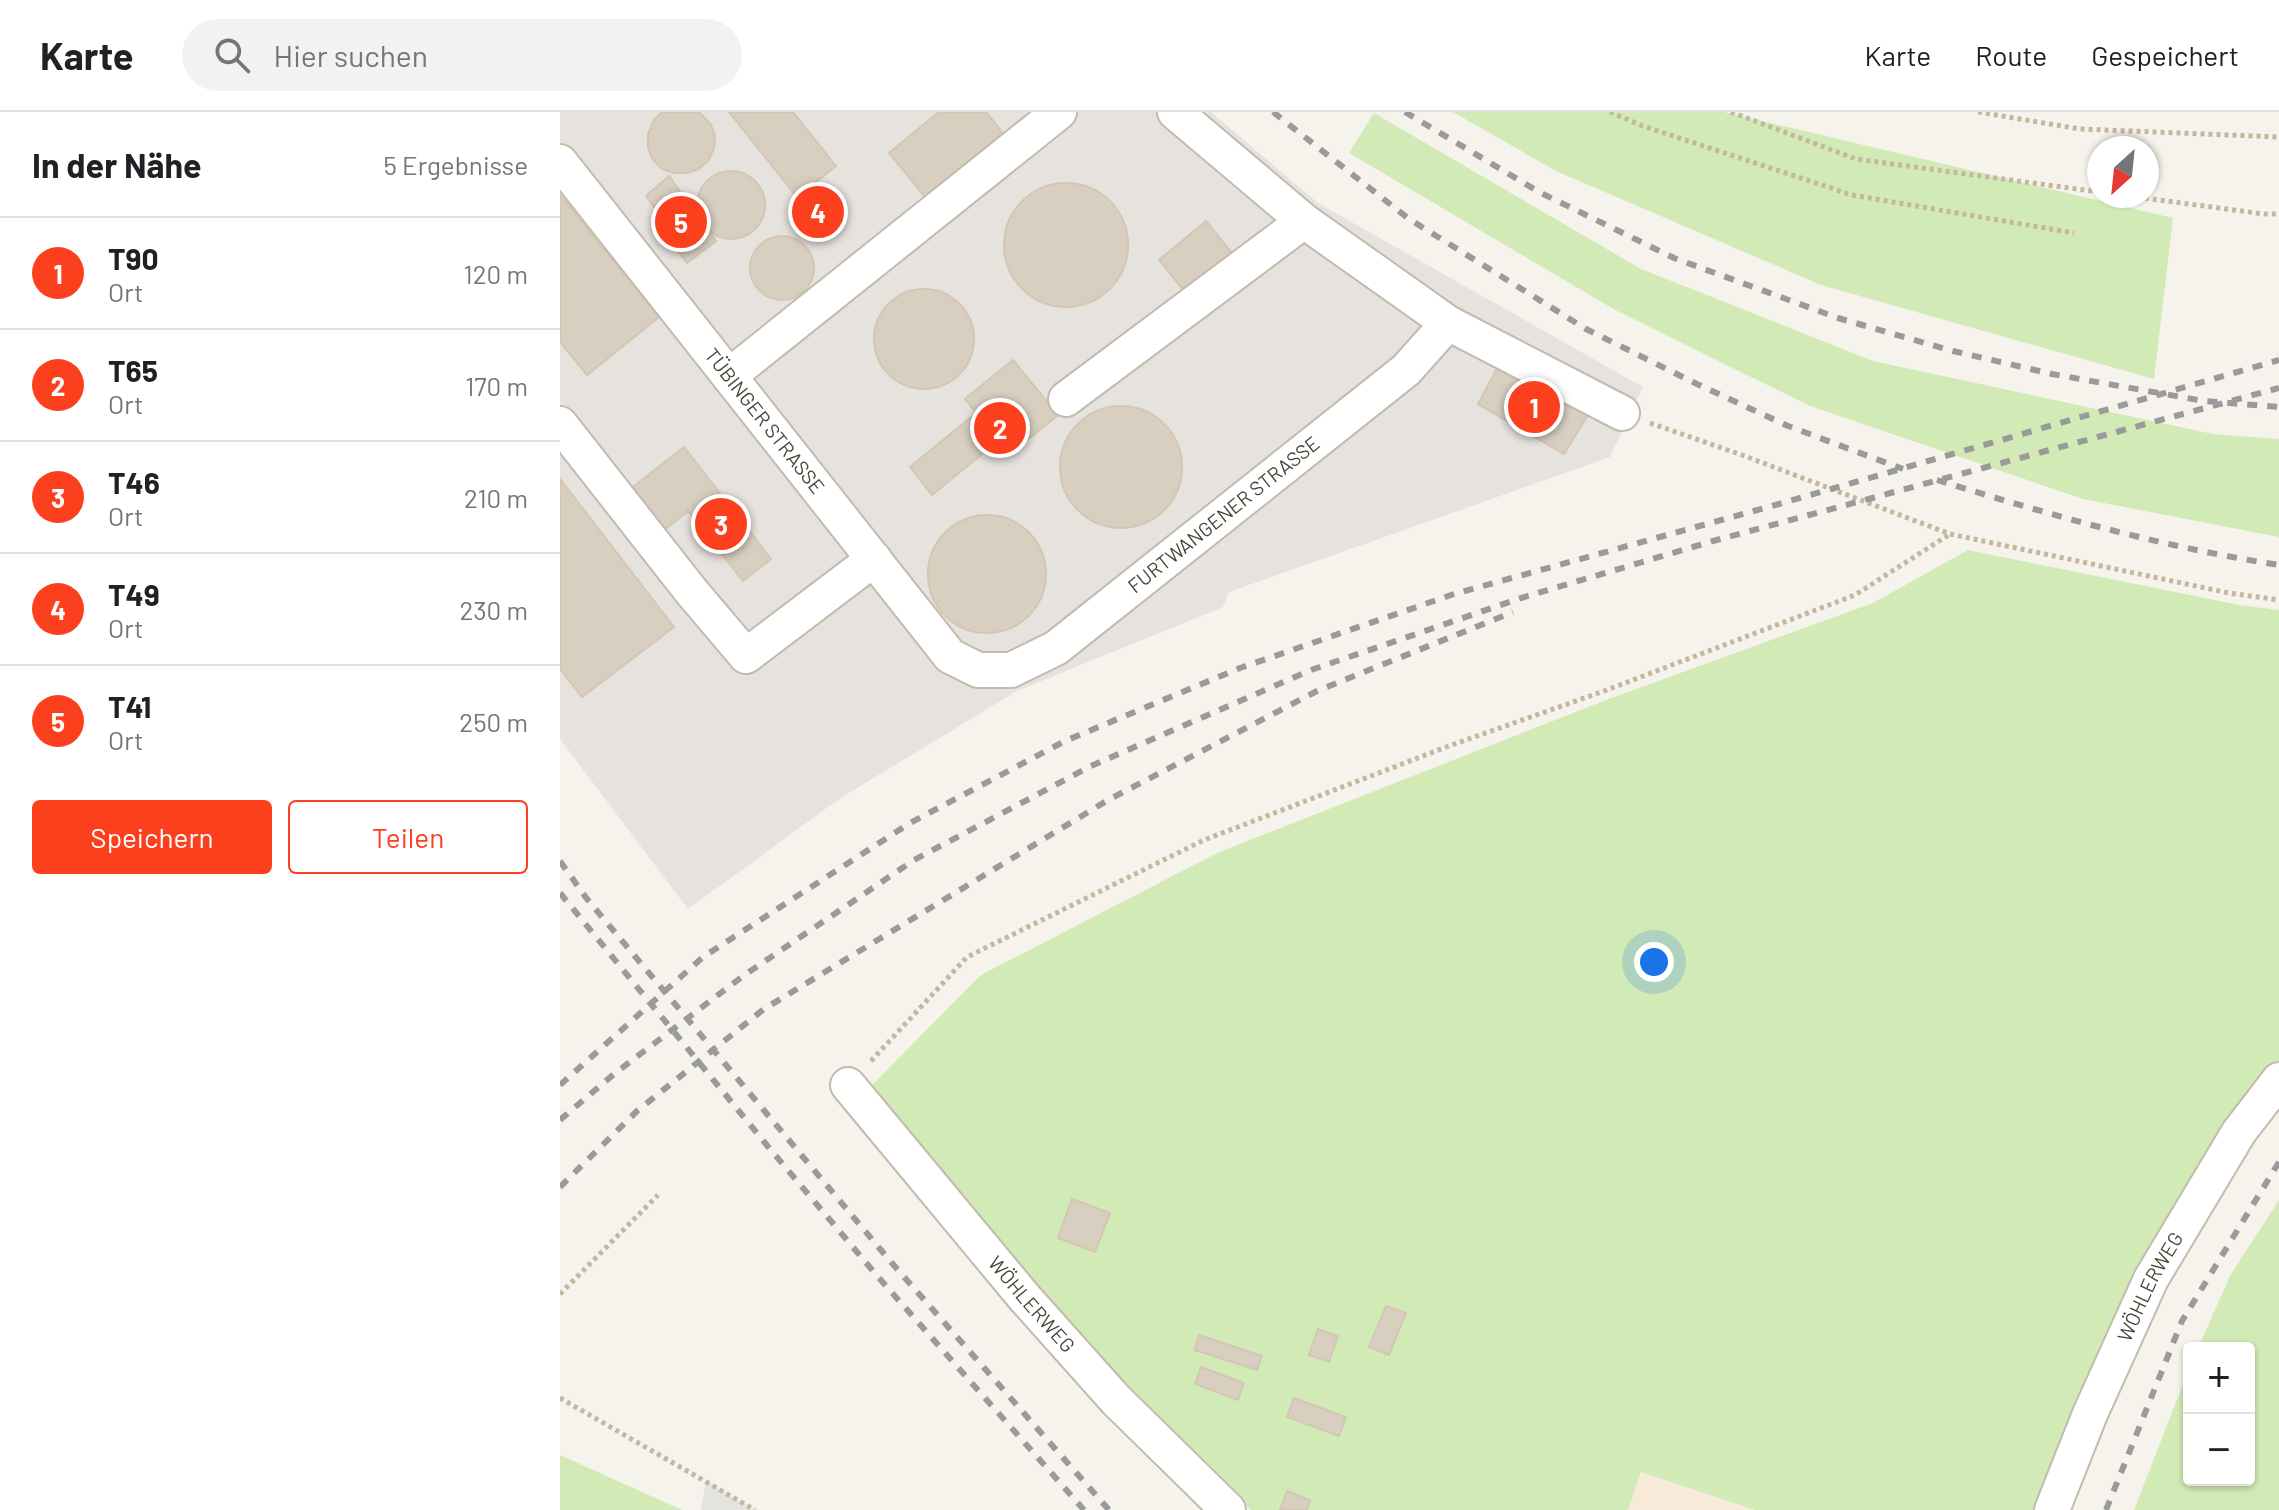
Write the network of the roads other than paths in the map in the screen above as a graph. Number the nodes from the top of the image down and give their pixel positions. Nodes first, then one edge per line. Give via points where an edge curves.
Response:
1 (1059, 112) edge
2 (1175, 112) edge
3 (560, 162) edge
4 (1304, 221) junction
5 (1448, 323) junction
6 (729, 376) junction
7 (1066, 399) dead end
8 (1622, 413) road end
9 (560, 424) edge
10 (874, 559) junction
11 (978, 670) joint
12 (2279, 1080) edge
13 (848, 1085) road end
14 (1228, 1510) edge
15 (2052, 1510) edge

1 - 6 street
2 - 4 street
3 - 6 street, TÜBINGER STRASSE
4 - 5 street
4 - 7 street
5 - 8 street
5 - 11 street, FURTWANGENER STRASSE via 1406,370 1056,648 1011,670
6 - 10 street, TÜBINGER STRASSE
9 - 10 street via 746,656
10 - 11 street, TÜBINGER STRASSE via 950,656
12 - 15 street, WÖHLERWEG via 2239,1132 2151,1279
13 - 14 street, WÖHLERWEG via 1116,1400

